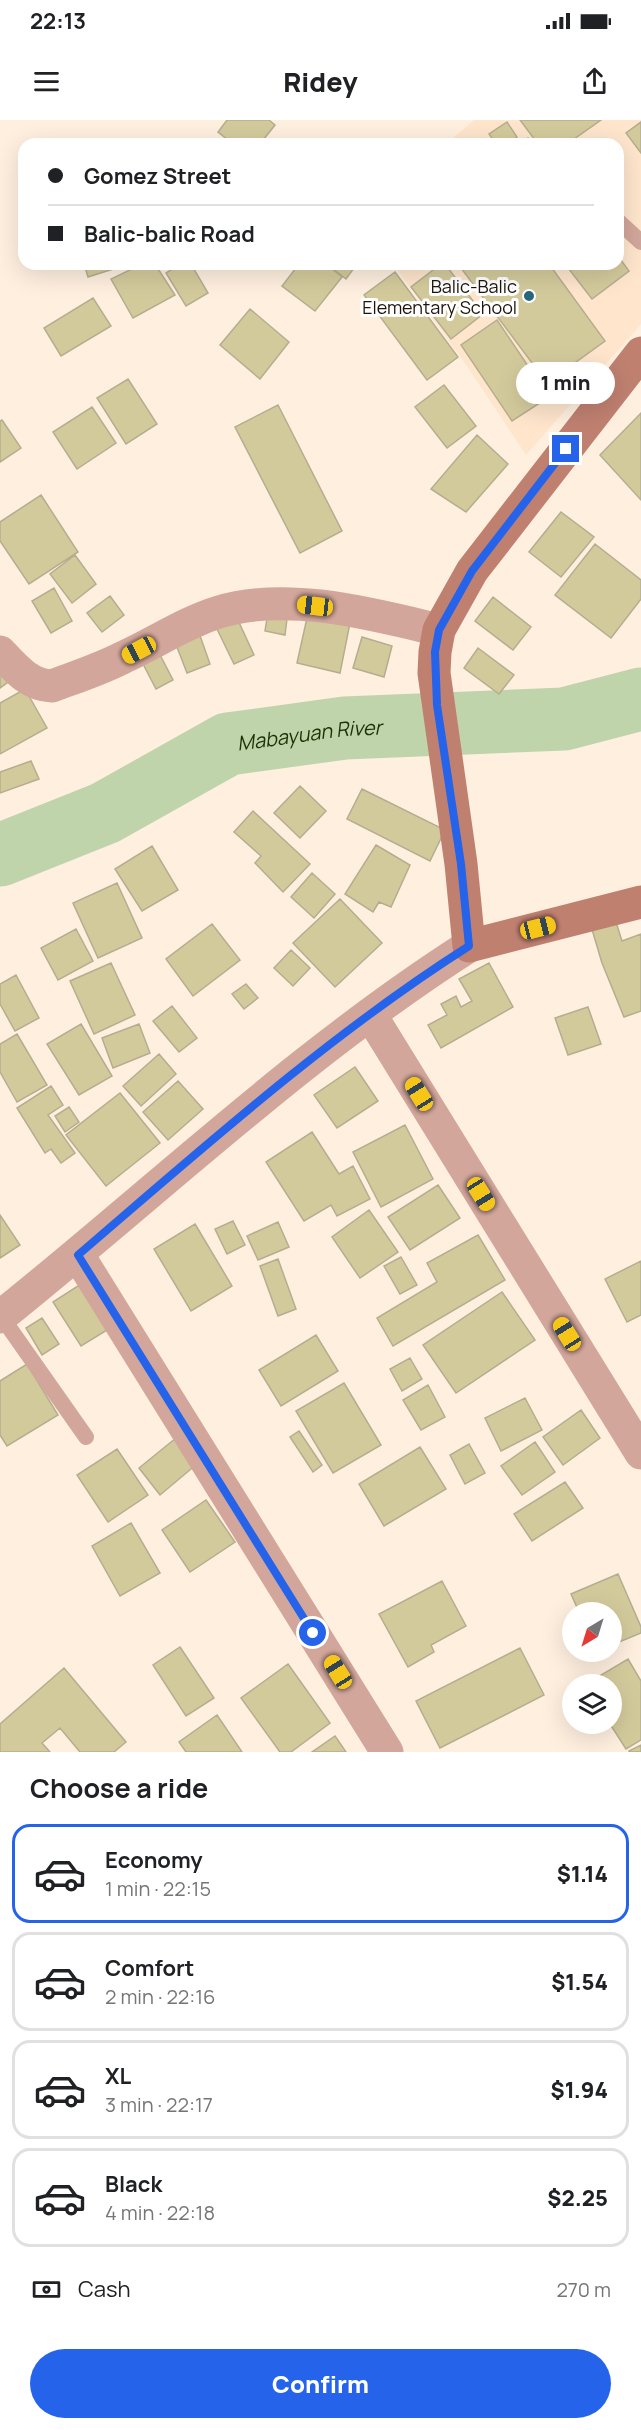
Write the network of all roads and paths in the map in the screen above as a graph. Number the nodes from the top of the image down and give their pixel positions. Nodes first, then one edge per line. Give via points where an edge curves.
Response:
1 (624, 226) edge
2 (641, 242) edge
3 (641, 353) edge
4 (439, 630) junction
5 (0, 652) edge
6 (641, 902) edge
7 (469, 946) junction
8 (370, 1014) junction
9 (78, 1255) junction
10 (0, 1316) edge
11 (86, 1437) dead end
12 (641, 1453) edge
13 (387, 1752) edge

1 - 2 lane
3 - 4 main road via 472,571
4 - 5 street via 337,609 255,605 219,612 123,658 52,686 30,681
4 - 7 main road via 435,652 437,705
6 - 7 main road
7 - 8 street
8 - 9 street
8 - 12 street
9 - 10 street
9 - 13 street
10 - 11 lane

